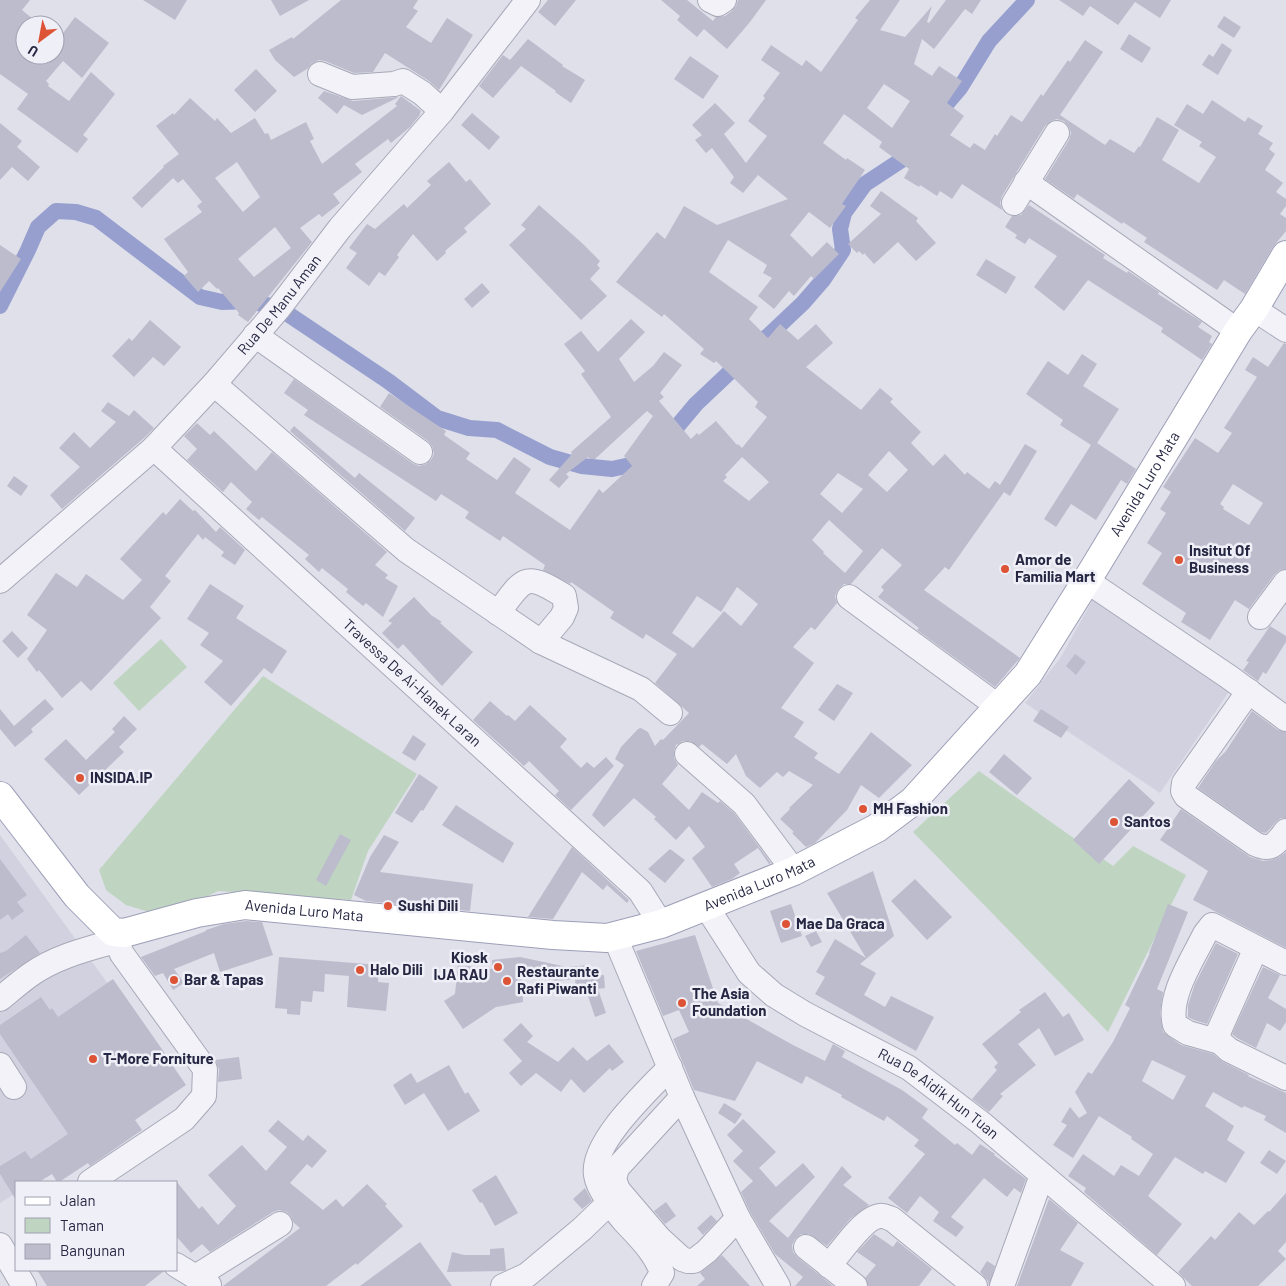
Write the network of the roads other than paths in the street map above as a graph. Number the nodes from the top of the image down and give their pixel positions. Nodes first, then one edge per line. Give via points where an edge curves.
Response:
1 (528, 0) edge
2 (710, 0) edge
3 (724, 0) edge
4 (320, 74) dead end
5 (442, 111) junction
6 (1057, 133) dead end
7 (1026, 182) junction
8 (1014, 203) dead end
9 (1286, 256) edge
10 (1254, 309) junction
11 (1286, 330) edge
12 (1238, 331) junction
13 (255, 335) junction
14 (214, 384) junction
15 (154, 448) junction
16 (420, 452) dead end
17 (0, 581) edge
18 (1087, 581) junction
19 (1286, 582) edge
20 (849, 597) dead end
21 (498, 613) junction
22 (1260, 617) dead end
23 (541, 642) junction
24 (1249, 691) junction
25 (999, 707) junction
26 (670, 713) dead end
27 (1286, 718) edge
28 (687, 754) dead end
29 (0, 796) edge
30 (1286, 831) edge
31 (794, 871) junction
32 (706, 906) junction
33 (661, 924) junction
34 (114, 937) junction
35 (615, 937) junction
36 (1256, 948) junction
37 (1286, 963) edge
38 (31, 974) junction
39 (0, 982) edge
40 (0, 999) edge
41 (1220, 1042) junction
42 (0, 1065) edge
43 (670, 1066) junction
44 (1286, 1078) edge
45 (14, 1087) dead end
46 (682, 1098) junction
47 (1042, 1175) junction
48 (101, 1179) edge
49 (609, 1204) junction
50 (738, 1218) junction
51 (280, 1224) dead end
52 (15, 1233) edge
53 (0, 1244) edge
54 (806, 1247) dead end
55 (178, 1266) edge
56 (830, 1266) junction
57 (15, 1270) edge
58 (15, 1271) edge
59 (204, 1281) edge
60 (24, 1286) edge
61 (503, 1286) edge
62 (654, 1286) edge
63 (778, 1286) edge
64 (855, 1286) edge
65 (975, 1286) edge
66 (1002, 1286) edge
67 (1173, 1286) edge

1 - 5 street, Rua De Manu Aman
2 - 3 street via 718,4
4 - 5 street via 352,87 403,82 422,93
5 - 13 street, Rua De Manu Aman via 340,228
6 - 7 street
7 - 8 street
7 - 12 street
9 - 10 main road, Avenida Luro Mata
10 - 11 street
10 - 12 main road, Avenida Luro Mata
12 - 18 main road, Avenida Luro Mata
13 - 14 street, Rua De Manu Aman
13 - 16 street
14 - 15 street, Rua De Manu Aman
14 - 21 street via 406,550
15 - 17 street, Rua De Manu Aman
15 - 33 street, Travessa De Ai-Hanek Laran via 640,891
18 - 24 street
18 - 25 main road, Avenida Luro Mata via 1028,674
19 - 22 street
20 - 25 street
21 - 23 street
21 - 23 street via 519,585 530,580 542,582 564,596 566,608 562,617
23 - 26 street via 641,689
24 - 27 street
24 - 30 street via 1184,783 1183,791 1264,848 1273,846
25 - 31 main road, Avenida Luro Mata via 913,801 877,828
28 - 31 street via 744,804
29 - 34 main road
31 - 32 main road, Avenida Luro Mata
32 - 33 main road, Avenida Luro Mata
32 - 47 street, Rua De Aidik Hun Tuan via 749,972 774,995 909,1068
33 - 35 main road, Avenida Luro Mata
34 - 35 main road, Avenida Luro Mata via 197,913 245,905 553,935
34 - 38 street
34 - 48 street via 122,954 205,1069 204,1096 184,1119
35 - 43 street
36 - 37 street
36 - 41 street via 1218,1033
36 - 41 street via 1212,926 1175,996 1172,1016 1175,1025 1188,1033
38 - 39 street
38 - 40 street
41 - 44 street via 1229,1050
42 - 45 street
43 - 46 street
43 - 49 street via 610,1133 597,1158 596,1176
46 - 50 street
46 - 50 street via 617,1168 614,1179 618,1190 659,1238 688,1261 694,1261 707,1251
47 - 66 street
47 - 67 street, Rua De Aidik Hun Tuan
49 - 61 street via 534,1269
49 - 62 street via 660,1264 662,1273
50 - 63 street
51 - 59 street
52 - 53 street
53 - 57 street
54 - 56 street
55 - 59 street
56 - 64 street
56 - 65 street via 862,1227 881,1215 892,1219
58 - 60 street

